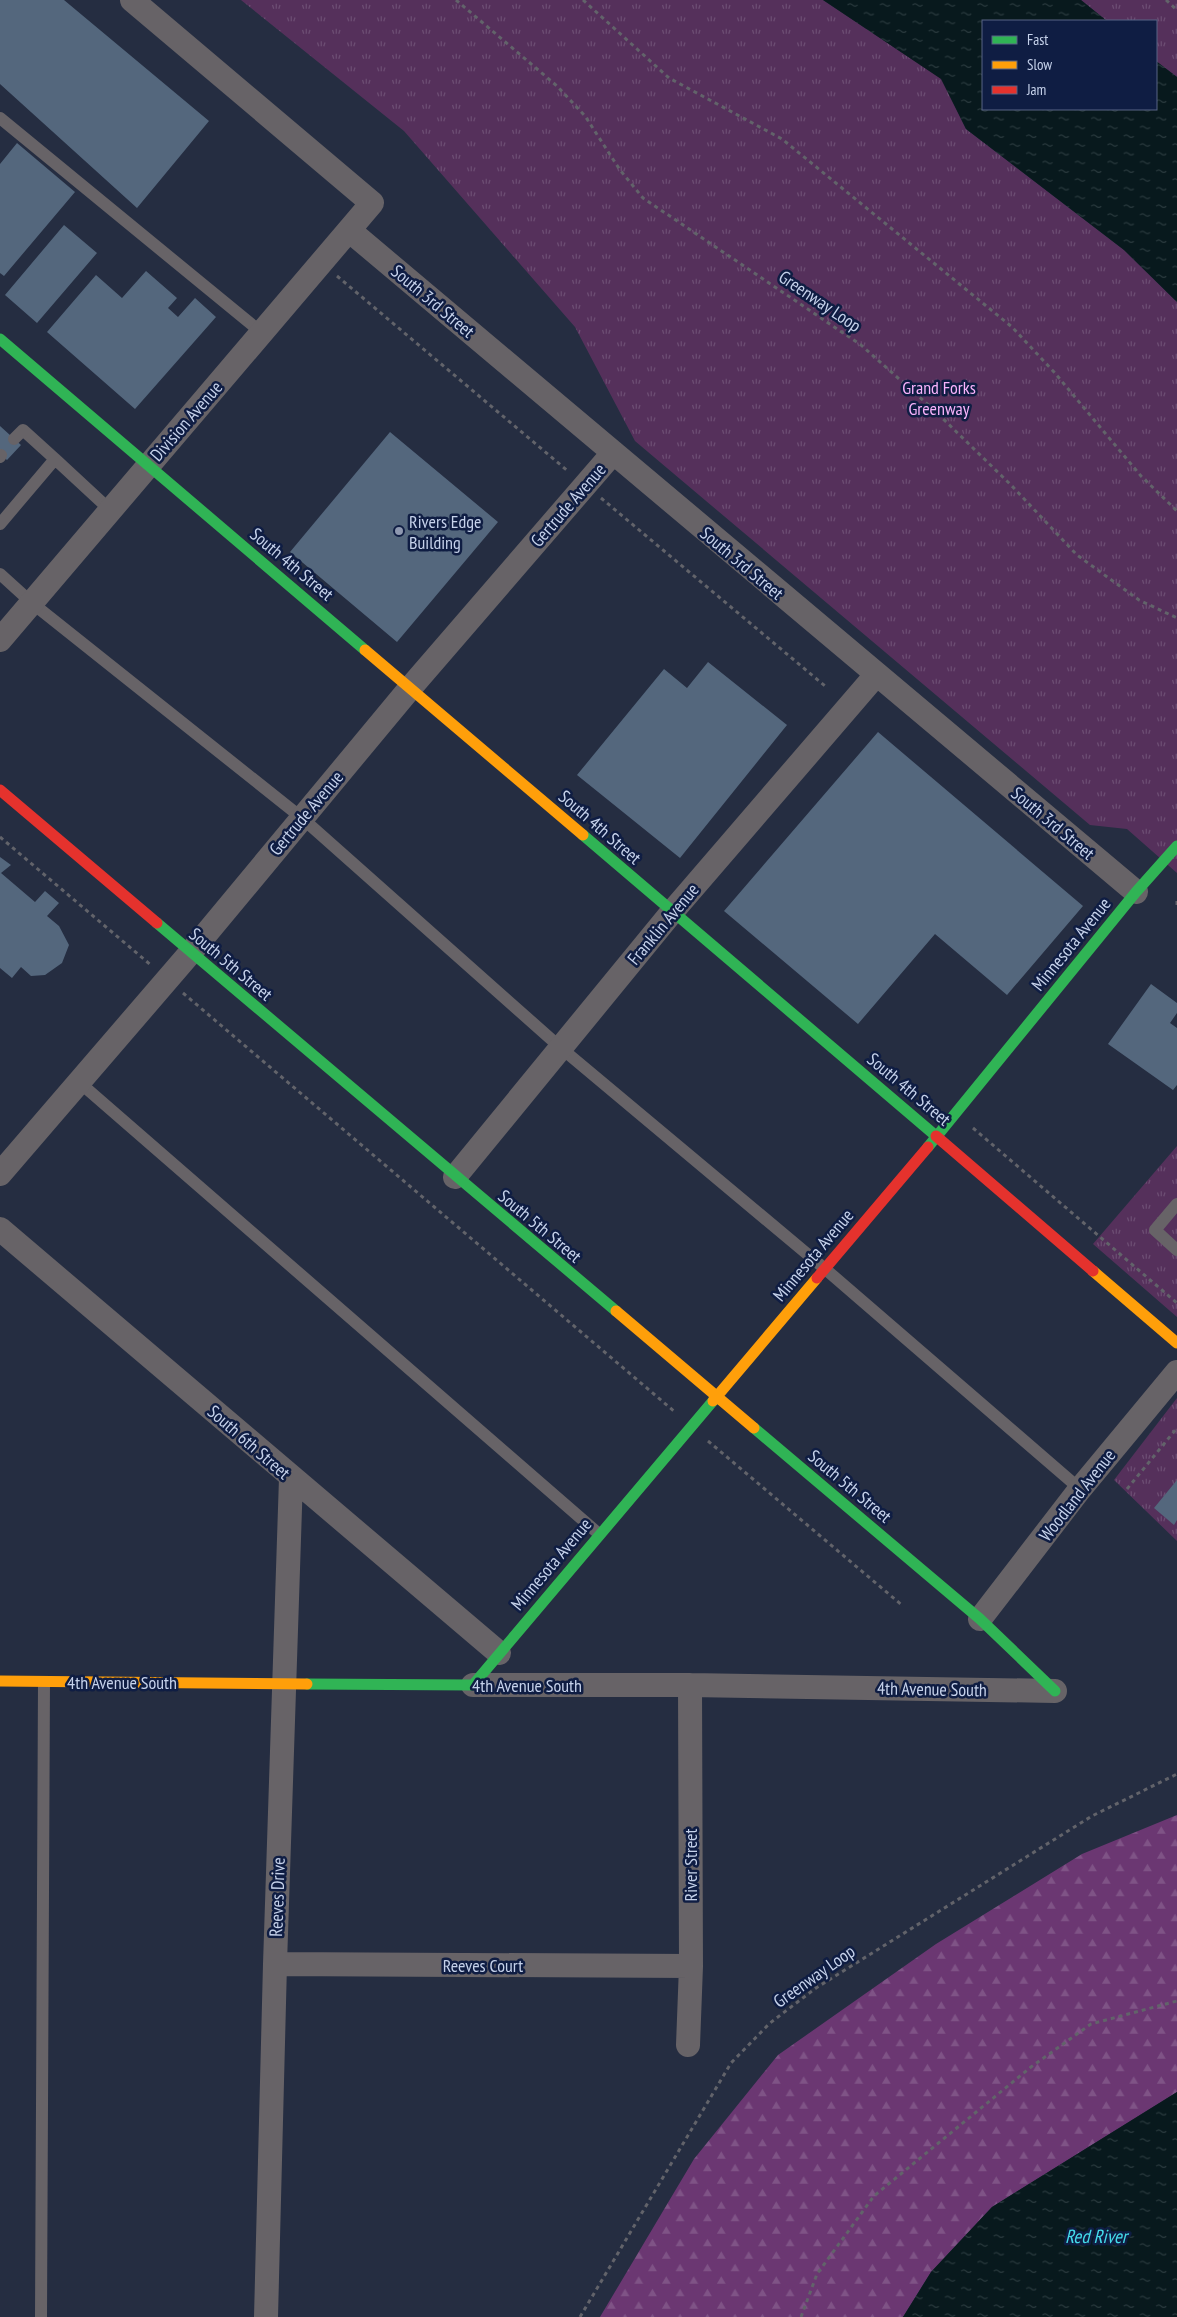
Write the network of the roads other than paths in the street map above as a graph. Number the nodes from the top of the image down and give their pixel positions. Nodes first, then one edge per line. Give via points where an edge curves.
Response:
1 (132, 0) edge
2 (0, 118) edge
3 (350, 231) junction
4 (262, 333) junction
5 (0, 339) edge
6 (14, 439) dead end
7 (613, 453) junction
8 (55, 459) junction
9 (148, 466) junction
10 (110, 510) junction
11 (0, 524) edge
12 (0, 574) edge
13 (32, 603) junction
14 (0, 640) edge
15 (876, 675) junction
16 (411, 687) junction
17 (0, 790) edge
18 (302, 818) junction
19 (1177, 846) edge
20 (1136, 892) junction
21 (672, 912) junction
22 (191, 952) junction
23 (560, 1048) junction
24 (79, 1082) junction
25 (938, 1135) junction
26 (0, 1174) edge
27 (455, 1177) junction
28 (1177, 1204) edge
29 (0, 1229) edge
30 (1177, 1250) edge
31 (824, 1268) junction
32 (1177, 1343) edge
33 (1177, 1372) edge
34 (717, 1395) junction
35 (291, 1478) junction
36 (1080, 1489) junction
37 (600, 1534) junction
38 (980, 1619) junction
39 (498, 1654) junction
40 (0, 1681) edge
41 (44, 1682) junction
42 (284, 1682) junction
43 (473, 1685) junction
44 (690, 1685) junction
45 (1055, 1691) joint
46 (275, 1964) junction
47 (691, 1966) junction
48 (688, 2045) dead end
49 (41, 2317) edge
50 (266, 2317) edge

1 - 3 street, Division Avenue via 372,203
2 - 4 lane
3 - 4 street, Division Avenue
3 - 7 street, South 3rd Street
4 - 9 street, Division Avenue
5 - 9 street, South 4th Street
6 - 8 lane via 23,430
7 - 15 street, South 3rd Street
7 - 16 street, Gertrude Avenue
8 - 10 lane
8 - 11 lane
9 - 10 street, Division Avenue
9 - 16 street, South 4th Street
10 - 13 street, Division Avenue
12 - 13 lane
13 - 14 street, Division Avenue
13 - 18 lane
15 - 20 street, South 3rd Street
15 - 21 street, Franklin Avenue
16 - 18 street, Gertrude Avenue
16 - 21 street, South 4th Street
17 - 22 street, South 5th Street
18 - 22 street, Gertrude Avenue
18 - 23 lane
19 - 20 street, Minnesota Avenue
20 - 25 street, Minnesota Avenue
21 - 23 street, Franklin Avenue
21 - 25 street, South 4th Street
22 - 24 street, Gertrude Avenue
22 - 27 street, South 5th Street
23 - 27 street, Franklin Avenue
23 - 31 lane
24 - 26 street, Gertrude Avenue
24 - 37 lane
25 - 31 street, Minnesota Avenue
25 - 32 street, South 4th Street
27 - 34 street, South 5th Street
28 - 30 lane via 1155,1230
29 - 35 street, South 6th Street
31 - 34 street, Minnesota Avenue
31 - 36 lane
33 - 36 street, Woodland Avenue
34 - 37 street, Minnesota Avenue
34 - 38 street, South 5th Street
35 - 39 street, South 6th Street
35 - 42 street, Reeves Drive
36 - 38 street, Woodland Avenue
37 - 39 street, Minnesota Avenue
38 - 45 street, South 5th Street
39 - 43 street, Minnesota Avenue
40 - 41 street, 4th Avenue South
41 - 42 street, 4th Avenue South
41 - 49 lane
42 - 43 street, 4th Avenue South
42 - 46 street, Reeves Drive
43 - 44 street, 4th Avenue South
44 - 45 street, 4th Avenue South
44 - 47 street, River Street
46 - 47 street, Reeves Court
46 - 50 street, Reeves Drive
47 - 48 street, River Street

